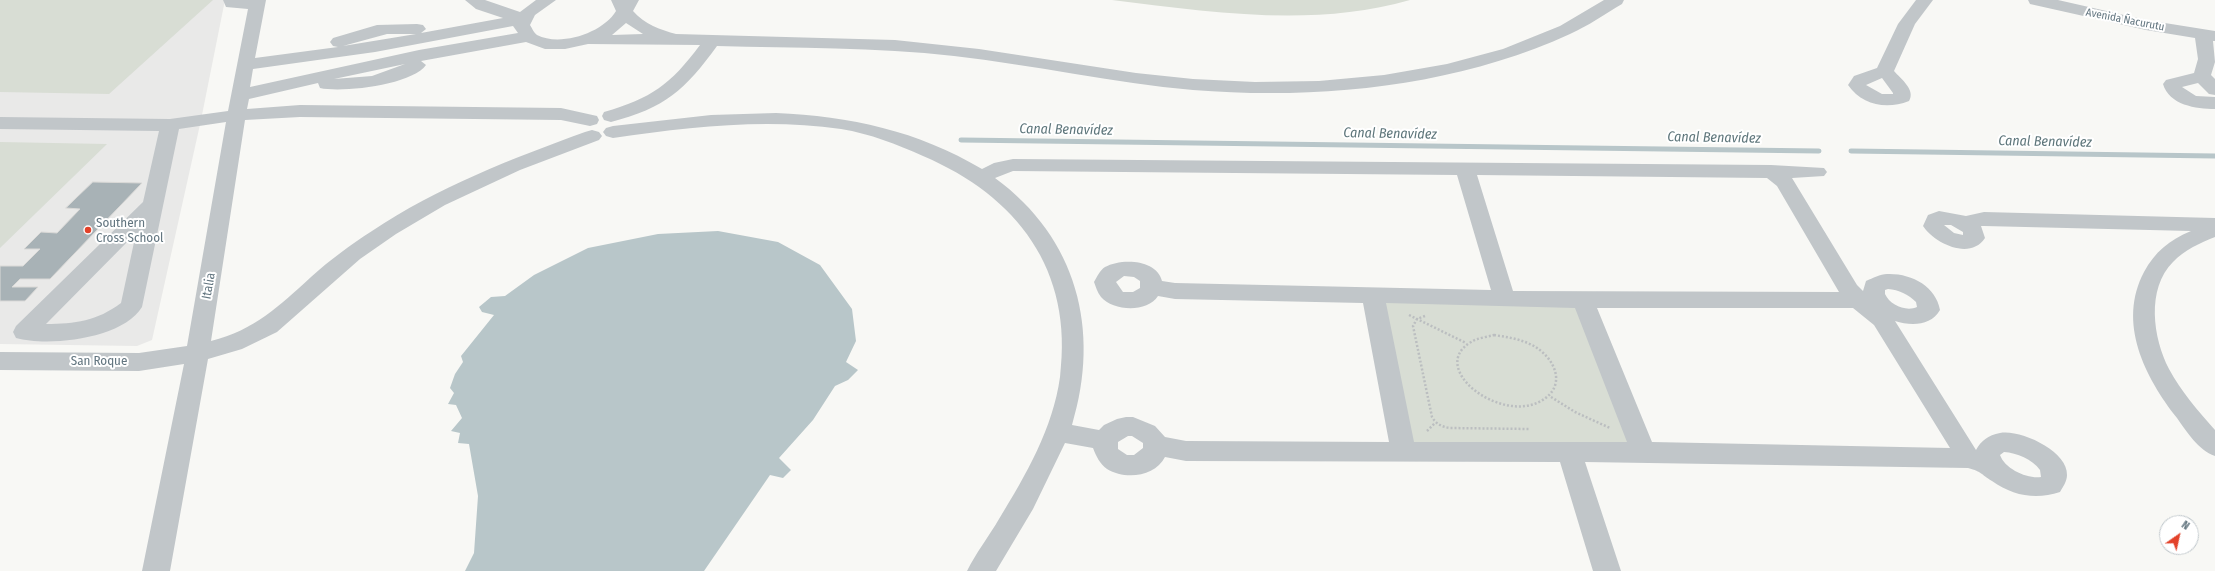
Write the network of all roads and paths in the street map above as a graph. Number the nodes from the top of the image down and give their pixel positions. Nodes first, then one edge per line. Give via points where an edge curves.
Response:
1 (231, 0) edge
2 (1616, 0) edge
3 (1925, 0) edge
4 (2036, 0) edge
5 (541, 1) edge
6 (257, 2) edge
7 (477, 2) edge
8 (625, 4) edge
9 (523, 19) junction
10 (2209, 35) edge
11 (527, 37) junction
12 (584, 40) junction
13 (676, 40) junction
14 (450, 41) junction
15 (712, 41) junction
16 (245, 65) junction
17 (1885, 71) dead end
18 (2202, 76) junction
19 (2215, 90) edge
20 (2215, 103) edge
21 (239, 105) junction
22 (614, 122) junction
23 (0, 123) edge
24 (170, 125) junction
25 (591, 128) junction
26 (1465, 169) junction
27 (1771, 171) junction
28 (1817, 172) dead end
29 (982, 178) junction
30 (153, 204) junction
31 (1964, 223) dead end
32 (2130, 223) junction
33 (2215, 225) edge
34 (2215, 230) edge
35 (2166, 256) junction
36 (1152, 287) dead end
37 (1373, 295) junction
38 (1504, 298) junction
39 (1866, 299) junction
40 (1583, 300) junction
41 (1404, 312) dead end
42 (1427, 316) dead end
43 (1416, 319) junction
44 (24, 332) junction
45 (1466, 344) junction
46 (198, 351) junction
47 (8, 361) edge
48 (1551, 397) junction
49 (1609, 425) junction
50 (1536, 429) dead end
51 (1604, 429) dead end
52 (1614, 431) dead end
53 (1058, 432) junction
54 (1106, 441) junction
55 (1156, 445) junction
56 (2215, 446) edge
57 (1643, 452) junction
58 (1404, 453) junction
59 (1570, 453) junction
60 (156, 571) edge
61 (981, 571) edge
62 (1607, 571) edge

1 - 6 street via 232,3 239,4
2 - 15 street via 1596,14 1551,36 1517,50 1472,63 1379,80 1308,86 1249,87 1170,82 1002,56 926,48
3 - 17 street via 1908,20
4 - 10 street, Avenida Ñacurutu via 2146,25
5 - 9 street
6 - 16 street, Italia
7 - 9 street
7 - 14 street via 481,11
8 - 12 street via 622,19 613,27
8 - 13 street via 630,19 641,27
9 - 11 street via 522,32
9 - 14 street
10 - 18 street via 2207,59
11 - 12 street via 552,44
11 - 14 street
12 - 13 street
13 - 15 street
14 - 16 street via 375,47
14 - 21 street via 405,71 377,80 335,85 299,81
15 - 22 street via 688,73 667,93
16 - 21 street, Italia
18 - 19 street
18 - 20 street via 2174,82 2171,87 2193,101
21 - 24 street
21 - 25 street via 300,111 561,114
21 - 46 street, Italia
22 - 25 street via 601,116
22 - 29 street via 781,119 874,130 953,161
23 - 24 street
24 - 30 street
25 - 46 street, San Roque via 420,209 357,250 268,327 242,339
26 - 27 street
26 - 29 street via 1013,165 1002,167
26 - 38 street
27 - 28 street
27 - 39 street via 1785,182 1849,290
29 - 53 street via 1018,209 1040,234 1063,280 1071,307 1074,345 1072,378
30 - 44 street
30 - 44 street via 131,306 120,316 93,329 77,332
31 - 32 street via 1984,219
32 - 33 street
32 - 35 street via 2160,243
34 - 35 street via 2188,241
35 - 56 street via 2149,281 2145,300 2143,320 2148,346 2157,369 2176,398 2198,429
36 - 37 street via 1175,291
37 - 38 street
37 - 58 street
38 - 40 street
39 - 40 street
39 - 57 street via 1882,319 1959,441 1979,461
40 - 57 street
41 - 43 path
42 - 43 path
43 - 45 path
43 - 50 path via 1413,326 1432,417 1436,423 1443,428
44 - 47 street via 17,340
45 - 48 path via 1478,337 1499,336 1527,342 1552,362 1557,374 1557,386
45 - 48 path via 1458,352 1458,374 1478,395 1492,403 1514,407 1540,404
46 - 47 street, San Roque via 139,362
46 - 60 street, Italia
48 - 49 path via 1575,412
49 - 51 path
49 - 52 path
53 - 54 street
53 - 61 street via 1032,487
54 - 55 street via 1111,432 1118,428 1135,426 1150,433
54 - 55 street via 1105,450 1108,456 1129,466 1151,458
55 - 58 street via 1186,451
57 - 59 street
58 - 59 street
59 - 62 street

